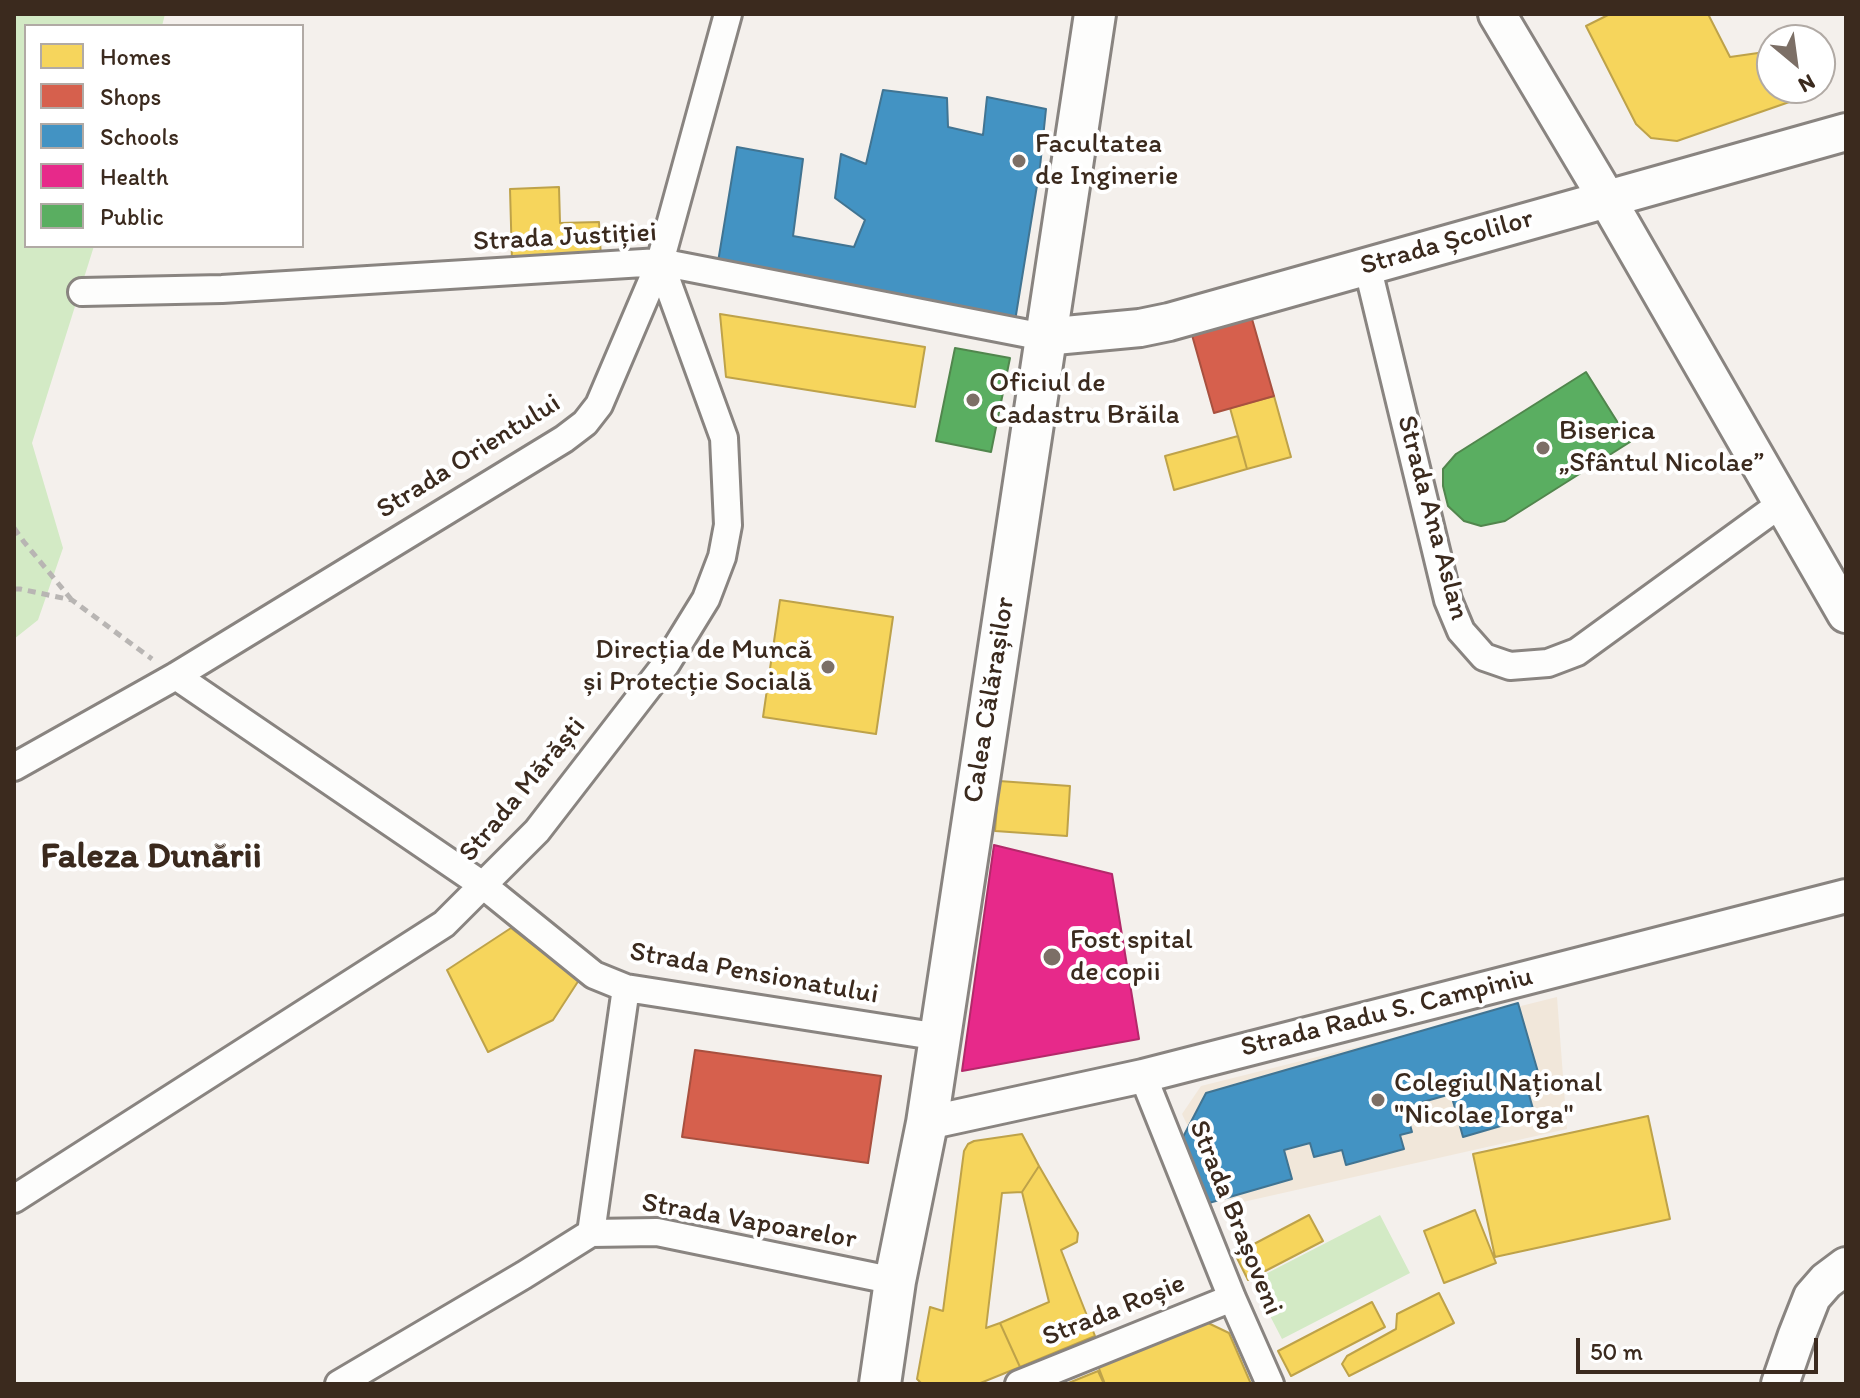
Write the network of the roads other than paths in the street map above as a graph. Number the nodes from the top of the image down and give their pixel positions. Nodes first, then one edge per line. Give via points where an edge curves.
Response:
1 (728, 14) edge
2 (1095, 14) edge
3 (1497, 14) edge
4 (1846, 132) edge
5 (1607, 199) junction
6 (660, 262) junction
7 (1367, 265) junction
8 (82, 292) dead end
9 (1044, 337) junction
10 (1782, 503) junction
11 (1846, 614) edge
12 (176, 676) junction
13 (14, 767) edge
14 (484, 886) junction
15 (1846, 896) edge
16 (626, 988) junction
17 (940, 1037) junction
18 (1143, 1076) junction
19 (927, 1123) junction
20 (14, 1199) edge
21 (591, 1233) junction
22 (1846, 1266) edge
23 (895, 1281) junction
24 (1232, 1298) junction
25 (339, 1384) edge
26 (880, 1384) edge
27 (1019, 1384) edge
28 (1270, 1384) edge
29 (1780, 1384) edge

1 - 6 street, Strada Orientului
2 - 9 main road, Calea Călărașilor
3 - 5 main road
4 - 5 main road, Strada Școlilor
5 - 7 main road, Strada Școlilor
5 - 10 main road
6 - 8 street, Strada Justiției via 222,289
6 - 9 street, Strada Justiției
6 - 12 street, Strada Orientului via 599,405 585,423
6 - 14 street, Strada Mărăști via 724,438 728,525 722,557 706,599 666,664 537,831
7 - 9 main road, Strada Școlilor via 1169,322
7 - 10 street, Strada Ana Aslan via 1448,600 1461,631 1484,657 1510,666 1548,663 1577,652
9 - 17 main road, Calea Călărașilor
10 - 11 main road
12 - 13 street, Strada Orientului
12 - 14 street, Strada Pensionatului
14 - 16 street, Strada Pensionatului via 594,975
14 - 20 street, Strada Mărăști via 444,924
15 - 18 street, Strada Radu S. Campiniu
16 - 17 street, Strada Pensionatului
16 - 21 street
17 - 19 main road, Calea Călărașilor
18 - 19 street, Strada Radu S. Campiniu
18 - 24 street, Strada Brașoveni
19 - 23 main road, Calea Călărașilor
21 - 23 street, Strada Vapoarelor via 657,1232
21 - 25 street
22 - 29 main road via 1812,1297
23 - 26 main road, Calea Călărașilor
24 - 27 street, Strada Roșie
24 - 28 street, Strada Brașoveni

